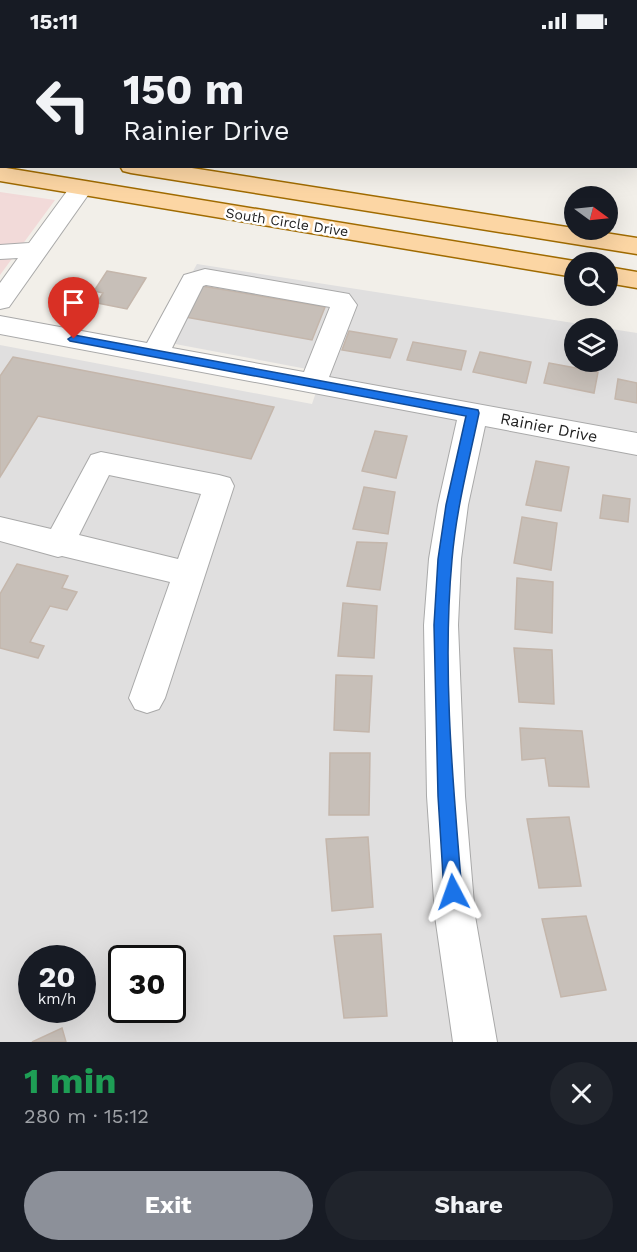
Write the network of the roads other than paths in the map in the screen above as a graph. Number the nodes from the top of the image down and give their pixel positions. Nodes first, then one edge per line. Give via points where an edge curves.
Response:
1 (162, 169) edge
2 (0, 174) edge
3 (81, 188) junction
4 (388, 207) junction
5 (637, 246) edge
6 (36, 250) junction
7 (0, 252) edge
8 (564, 267) edge
9 (618, 277) edge
10 (637, 280) edge
11 (0, 301) edge
12 (0, 325) edge
13 (155, 354) junction
14 (313, 383) junction
15 (473, 413) junction
16 (637, 444) edge
17 (0, 529) edge
18 (58, 545) junction
19 (189, 574) junction
20 (147, 698) dead end
21 (475, 1042) edge

1 - 4 main road, South Circle Drive
2 - 3 main road, South Circle Drive
3 - 4 main road via 104,178 344,213
3 - 6 street
3 - 8 main road, South Circle Drive
4 - 5 main road, South Circle Drive
6 - 7 street
6 - 11 street
9 - 10 main road
12 - 13 street, Rainier Drive
13 - 14 street, Rainier Drive
13 - 14 street via 193,281 205,277 340,300 344,305
14 - 15 street, Rainier Drive
15 - 16 street, Rainier Drive
15 - 21 street via 453,505 441,625 446,796 455,916
17 - 18 street
18 - 19 street
18 - 19 street via 101,463 219,486
19 - 20 street

